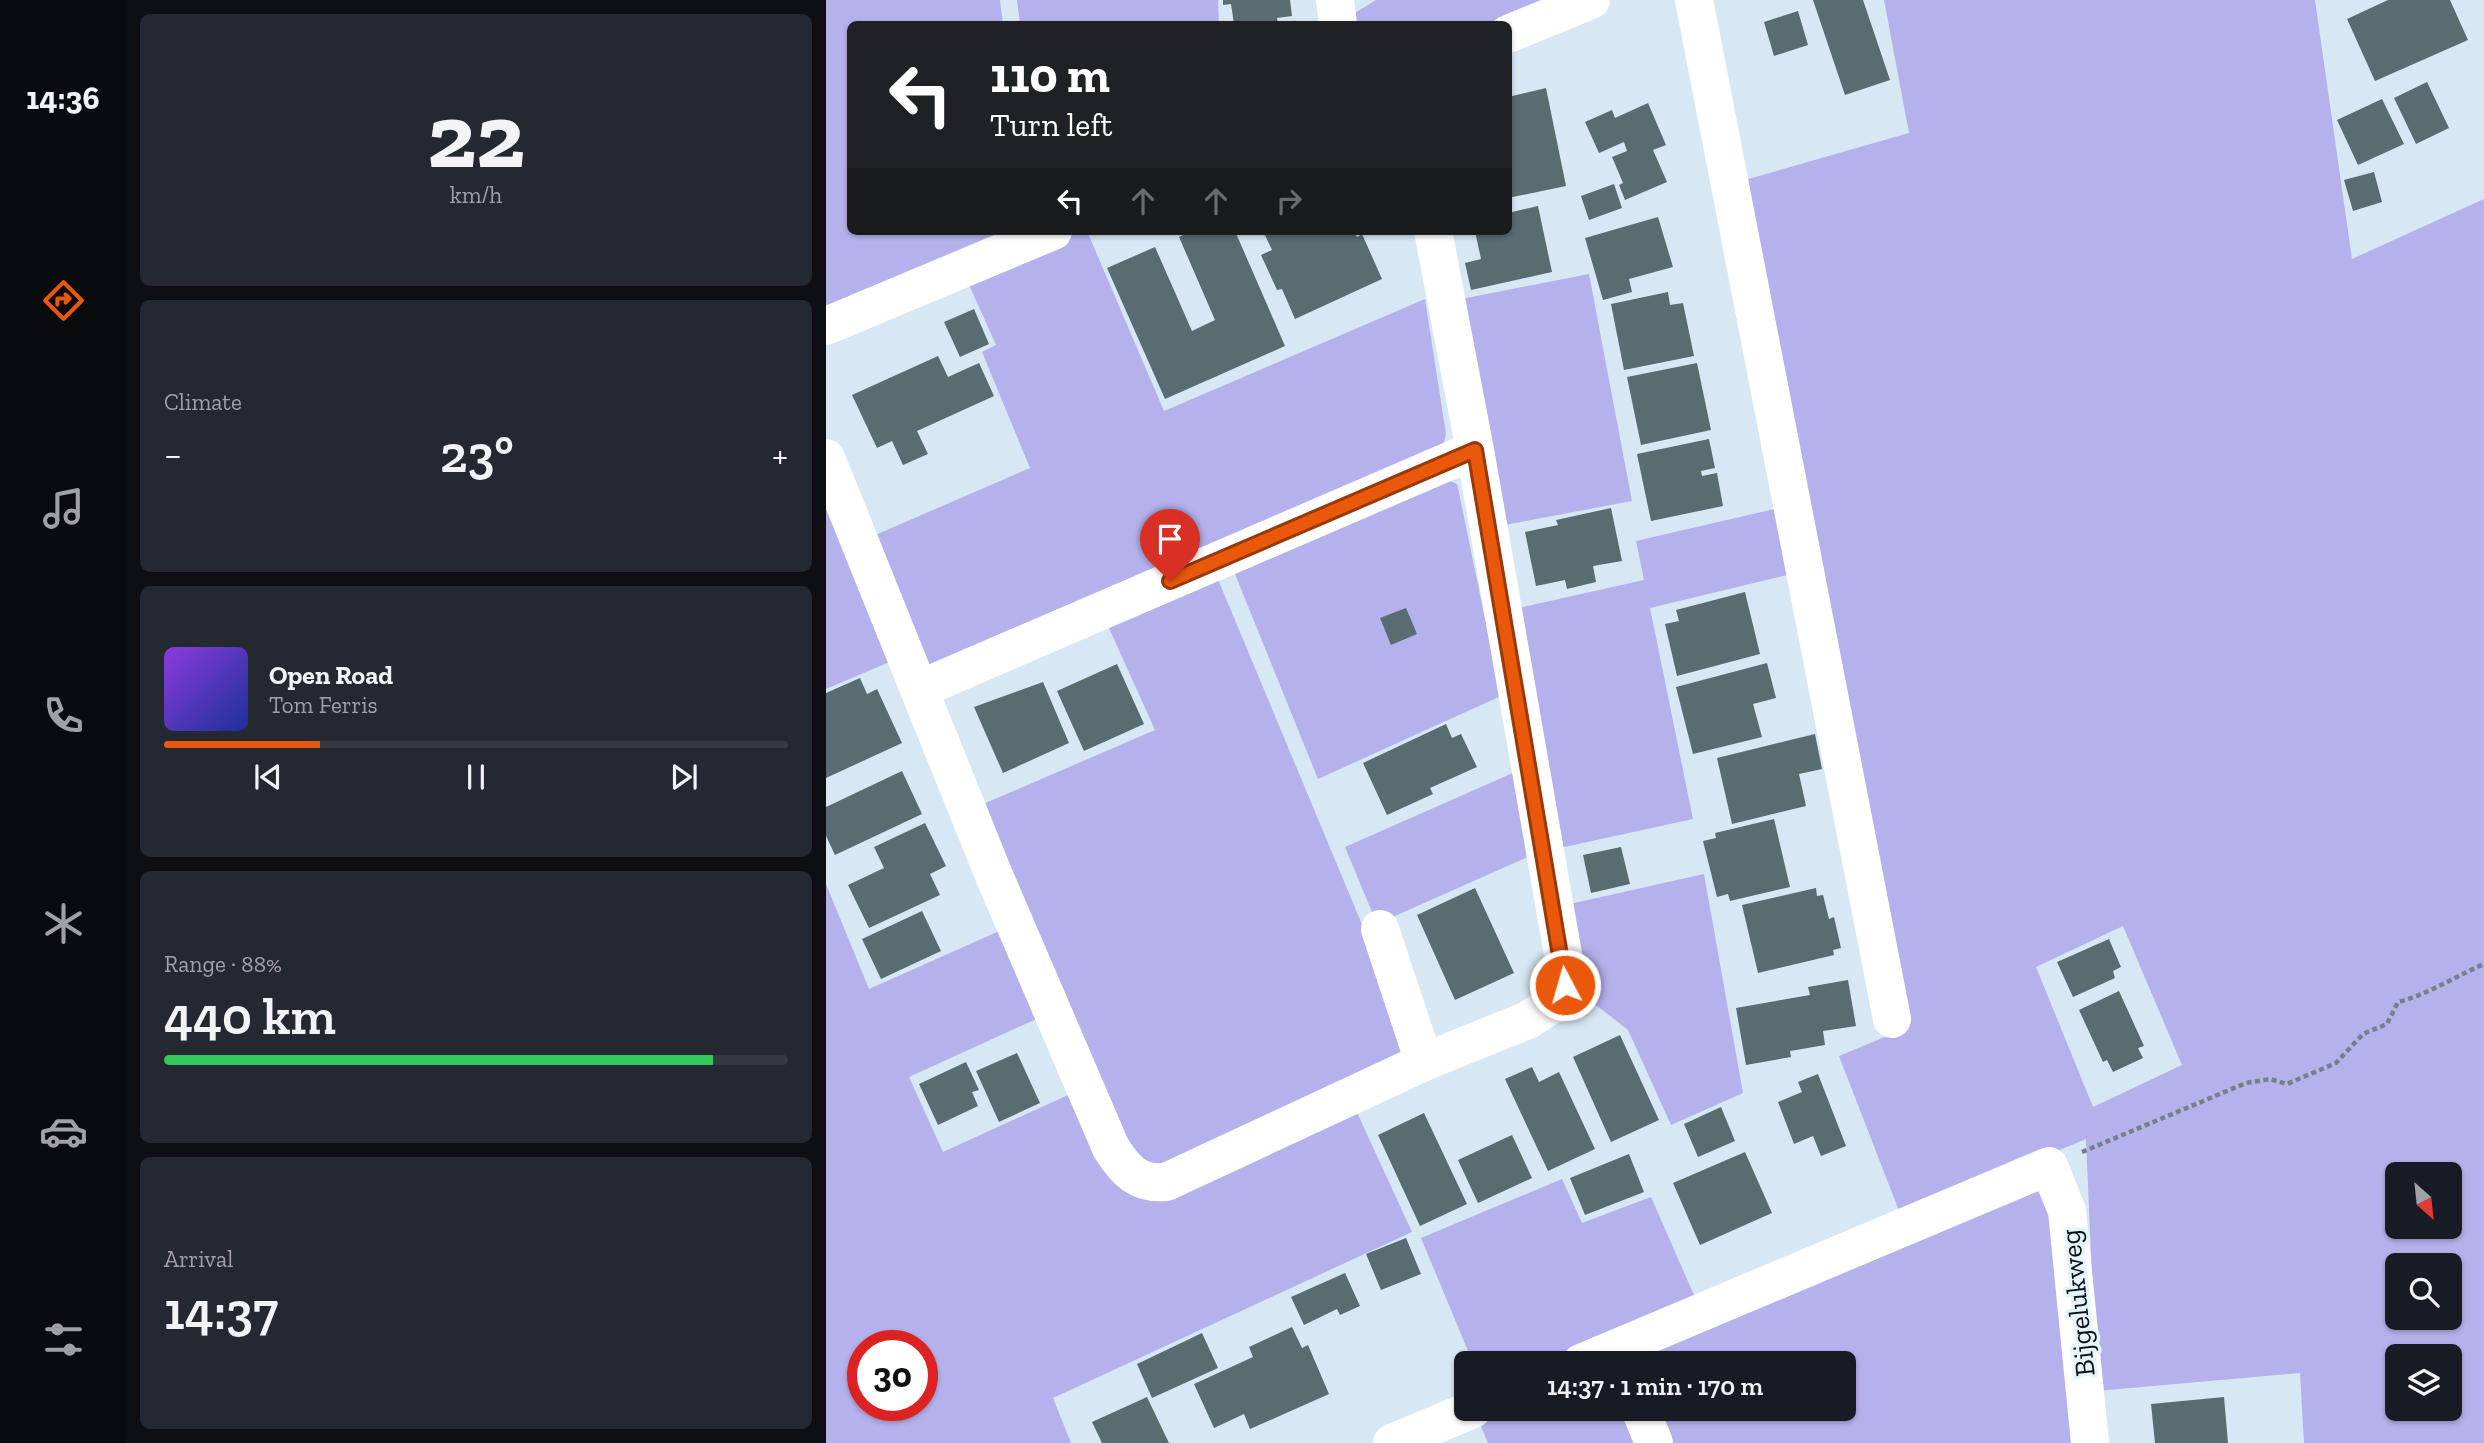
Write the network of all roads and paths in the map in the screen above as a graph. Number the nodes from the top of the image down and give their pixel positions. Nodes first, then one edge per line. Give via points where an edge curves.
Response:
1 (1335, 0) edge
2 (1591, 0) edge
3 (1694, 0) edge
4 (1338, 21) edge
5 (1512, 32) edge
6 (1043, 235) edge
7 (1434, 235) edge
8 (826, 326) edge
9 (1475, 450) junction
10 (826, 458) edge
11 (920, 689) junction
12 (1380, 929) dead end
13 (2484, 964) edge
14 (1892, 1019) dead end
15 (1424, 1062) junction
16 (2049, 1166) junction
17 (1623, 1351) edge
18 (1454, 1417) edge
19 (1645, 1421) edge
20 (1392, 1443) edge
21 (1654, 1443) edge
22 (2091, 1443) edge

1 - 4 street
2 - 5 street
3 - 14 street
6 - 8 street
7 - 9 street
9 - 11 street
9 - 15 street via 1565,985 1557,1001 1528,1020
10 - 11 street
11 - 15 street via 1111,1147 1136,1178 1150,1184 1166,1182
12 - 15 street
13 - 16 path via 2428,995 2398,1002 2387,1024 2363,1034 2336,1063 2287,1084 2270,1079 2246,1083
16 - 17 street
16 - 22 street, Bijgelukweg via 2067,1210
18 - 20 street
19 - 21 street

